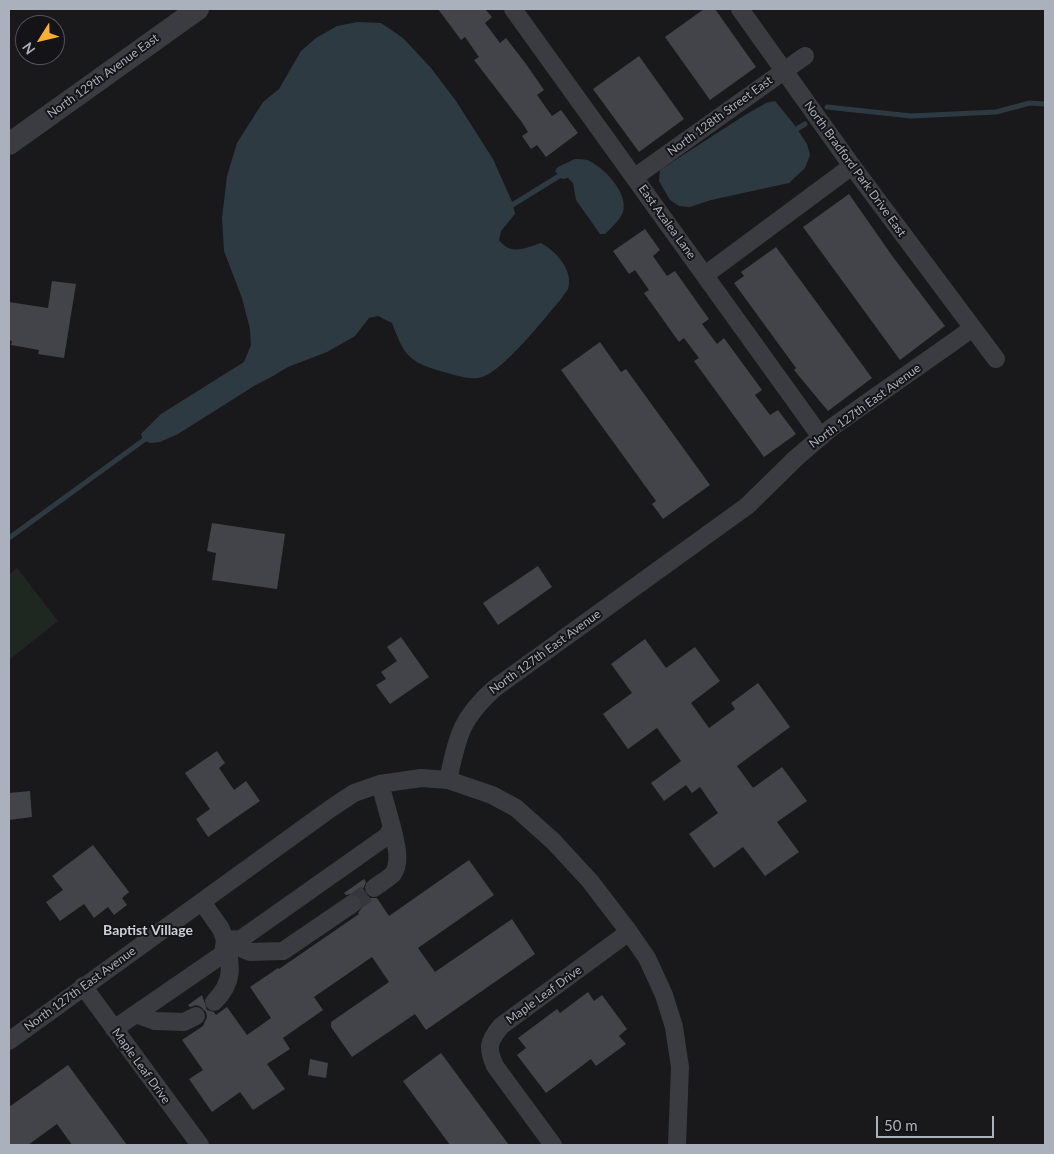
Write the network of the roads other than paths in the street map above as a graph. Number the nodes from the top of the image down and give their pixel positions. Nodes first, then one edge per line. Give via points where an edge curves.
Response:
1 (198, 9) edge
2 (513, 9) edge
3 (740, 9) edge
4 (805, 56) dead end
5 (784, 70) junction
6 (9, 144) edge
7 (852, 166) junction
8 (635, 177) junction
9 (705, 275) junction
10 (973, 328) junction
11 (996, 359) dead end
12 (820, 437) junction
13 (448, 780) junction
14 (380, 784) junction
15 (392, 828) junction
16 (374, 888) tunnel mouth
17 (202, 902) junction
18 (352, 904) tunnel mouth
19 (628, 932) junction
20 (226, 941) junction
21 (83, 986) junction
22 (214, 1002) dead end
23 (136, 1014) junction
24 (196, 1016) dead end
25 (114, 1029) junction
26 (9, 1041) edge
27 (200, 1145) edge
28 (553, 1145) edge
29 (676, 1145) edge

1 - 6 street, North 129th Avenue East
2 - 8 street, East Azalea Lane
3 - 5 street, North Bradford Park Drive East
4 - 5 street, North 128th Street East
5 - 7 street, North Bradford Park Drive East
5 - 8 street, North 128th Street East
7 - 9 street
7 - 10 street, North Bradford Park Drive East
8 - 9 street, East Azalea Lane
9 - 12 street, East Azalea Lane
10 - 11 street, North Bradford Park Drive East
10 - 12 street, North 127th East Avenue
12 - 13 street, North 127th East Avenue via 746,506 479,702 458,736
13 - 14 street, North 127th East Avenue via 421,778
13 - 19 street via 492,795 516,808 590,881
14 - 15 street
14 - 17 street, North 127th East Avenue via 354,793
15 - 16 street via 397,862 392,874
15 - 20 street via 387,836 241,939
17 - 20 street via 222,929
17 - 21 street, North 127th East Avenue
18 - 20 street via 283,951 250,952
19 - 28 street, Maple Leaf Drive via 501,1026 492,1037 489,1051 495,1066
19 - 29 street via 647,958 674,1027 680,1067
20 - 22 street via 232,970 223,994
20 - 23 street via 223,954
21 - 25 street, Maple Leaf Drive
21 - 26 street, North 127th East Avenue
23 - 24 street via 155,1022 184,1022
23 - 25 street
25 - 27 street, Maple Leaf Drive

